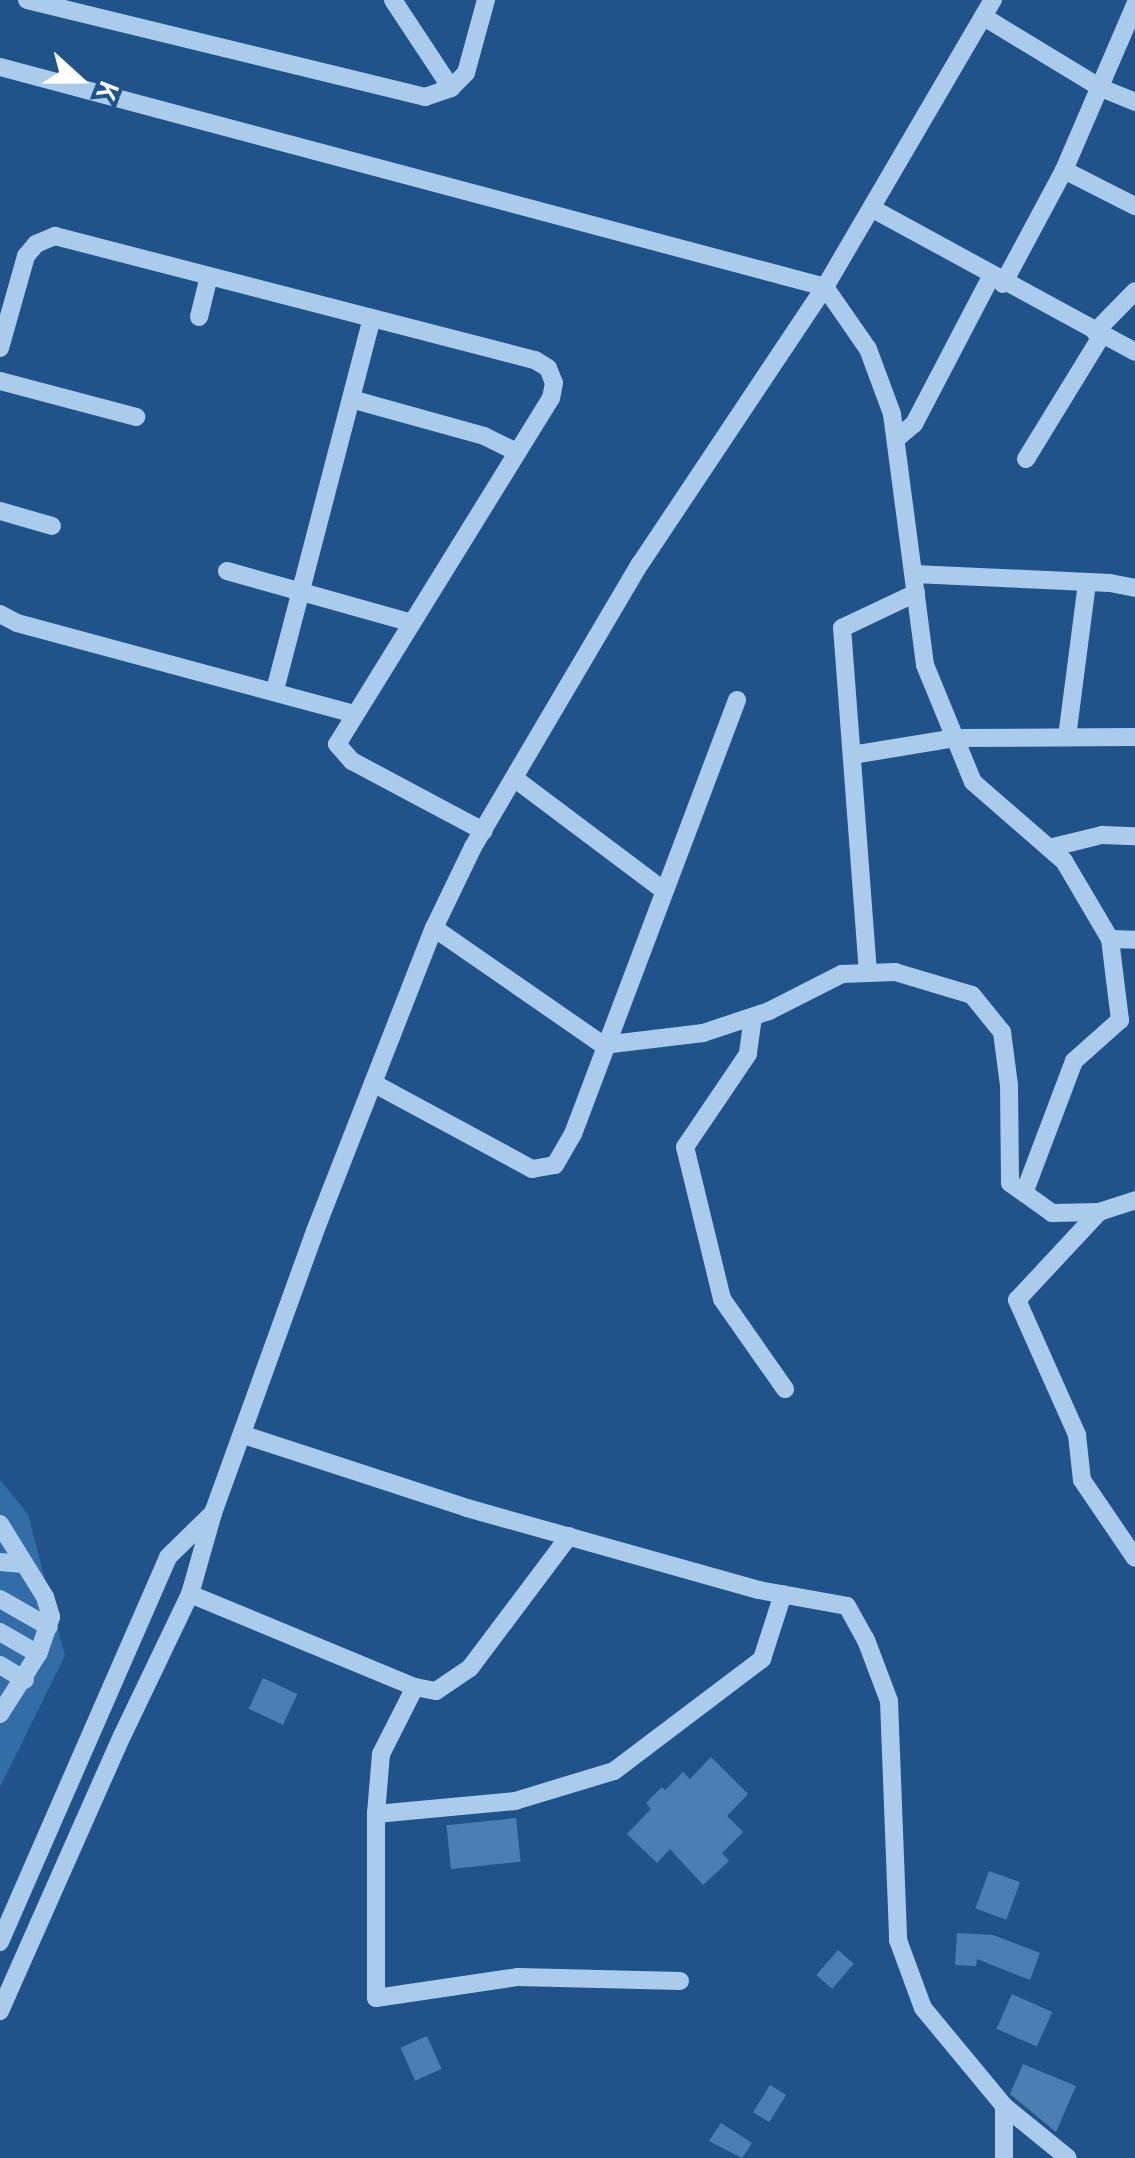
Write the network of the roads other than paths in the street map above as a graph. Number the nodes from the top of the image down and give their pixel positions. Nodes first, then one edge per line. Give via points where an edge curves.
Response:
1 (27, 0) edge
2 (393, 0) edge
3 (486, 0) edge
4 (1135, 5) edge
5 (988, 8) edge
6 (0, 67) edge
7 (451, 88) junction
8 (1101, 88) junction
9 (1135, 102) edge
10 (1064, 170) junction
11 (1135, 206) edge
12 (872, 209) junction
13 (209, 276) junction
14 (997, 280) junction
15 (826, 287) junction
16 (1135, 291) edge
17 (199, 317) dead end
18 (372, 318) junction
19 (1099, 334) junction
20 (0, 348) edge
21 (1135, 352) edge
22 (0, 380) edge
23 (351, 399) junction
24 (136, 417) dead end
25 (896, 439) junction
26 (517, 452) junction
27 (1026, 459) dead end
28 (0, 512) edge
29 (52, 526) dead end
30 (227, 570) dead end
31 (1088, 582) junction
32 (915, 584) junction
33 (1135, 588) edge
34 (301, 590) junction
35 (0, 614) edge
36 (412, 623) junction
37 (275, 690) junction
38 (737, 700) dead end
39 (356, 714) junction
40 (1135, 737) edge
41 (955, 738) junction
42 (1067, 738) junction
43 (852, 755) junction
44 (514, 778) junction
45 (483, 831) junction
46 (1135, 836) edge
47 (1049, 848) junction
48 (663, 890) junction
49 (434, 928) junction
50 (1110, 939) junction
51 (1135, 940) edge
52 (868, 974) junction
53 (754, 1017) junction
54 (604, 1044) junction
55 (373, 1084) junction
56 (1024, 1192) junction
57 (1135, 1200) edge
58 (1099, 1212) junction
59 (785, 1389) dead end
60 (244, 1435) junction
61 (213, 1513) junction
62 (0, 1524) edge
63 (568, 1536) junction
64 (1135, 1558) edge
65 (0, 1562) edge
66 (23, 1564) junction
67 (190, 1594) junction
68 (783, 1594) junction
69 (0, 1599) edge
70 (49, 1627) junction
71 (0, 1632) edge
72 (38, 1654) junction
73 (0, 1665) edge
74 (24, 1680) junction
75 (415, 1687) junction
76 (3, 1705) edge
77 (376, 1814) junction
78 (0, 1942) edge
79 (680, 1981) dead end
80 (0, 2011) edge
81 (1004, 2106) junction
82 (1004, 2158) edge
83 (1068, 2158) edge

1 - 7 street via 425,97
2 - 7 street
3 - 7 street via 470,63
4 - 8 street
5 - 8 street
5 - 12 street
6 - 15 street
8 - 9 street
8 - 10 street
10 - 11 street
10 - 14 street
12 - 14 street
12 - 15 street
13 - 17 street
13 - 18 street
13 - 20 street via 55,236 45,239 22,263
14 - 19 street
14 - 25 street via 914,424
15 - 25 street via 868,349
15 - 44 street via 640,564
16 - 19 street
18 - 23 street
18 - 26 street via 548,368 551,398
19 - 21 street
19 - 27 street
22 - 24 street
23 - 26 street via 484,436
23 - 34 street
25 - 32 street
26 - 36 street
28 - 29 street
30 - 34 street
31 - 32 street
31 - 33 street
31 - 42 street
32 - 41 street via 925,665
32 - 43 street via 842,628
34 - 36 street
34 - 37 street
35 - 37 street
36 - 39 street
37 - 39 street
38 - 48 street
39 - 45 street via 337,744 342,753
40 - 42 street
41 - 42 street
41 - 43 street
41 - 47 street via 973,782
43 - 52 street
44 - 45 street
44 - 48 street
45 - 49 street
46 - 47 street via 1102,835
47 - 50 street
48 - 54 street
49 - 54 street
49 - 55 street
50 - 51 street
50 - 56 street via 1120,1020 1074,1062
52 - 53 street via 842,974
52 - 56 street via 895,972 972,994 1002,1032 1010,1182
53 - 54 street via 703,1033
53 - 59 street via 748,1054 684,1147 722,1298
54 - 55 street via 555,1165 532,1170
55 - 60 street
56 - 58 street via 1052,1213
57 - 58 street
58 - 64 street via 1018,1300 1077,1435 1082,1480
60 - 61 street
60 - 63 street
61 - 67 street
61 - 78 street via 168,1557
62 - 66 street
63 - 68 street
63 - 75 street via 470,1668 436,1691
65 - 66 street
66 - 70 street via 49,1604
67 - 75 street
67 - 80 street
68 - 77 street via 762,1659 614,1771 515,1802
68 - 81 street via 847,1606 866,1640 889,1701 898,1940 922,2008
69 - 70 street
70 - 72 street
71 - 72 street
72 - 74 street
73 - 74 street
74 - 76 street
75 - 77 street via 381,1754
77 - 79 street via 376,1998 518,1977
81 - 82 street
81 - 83 street

